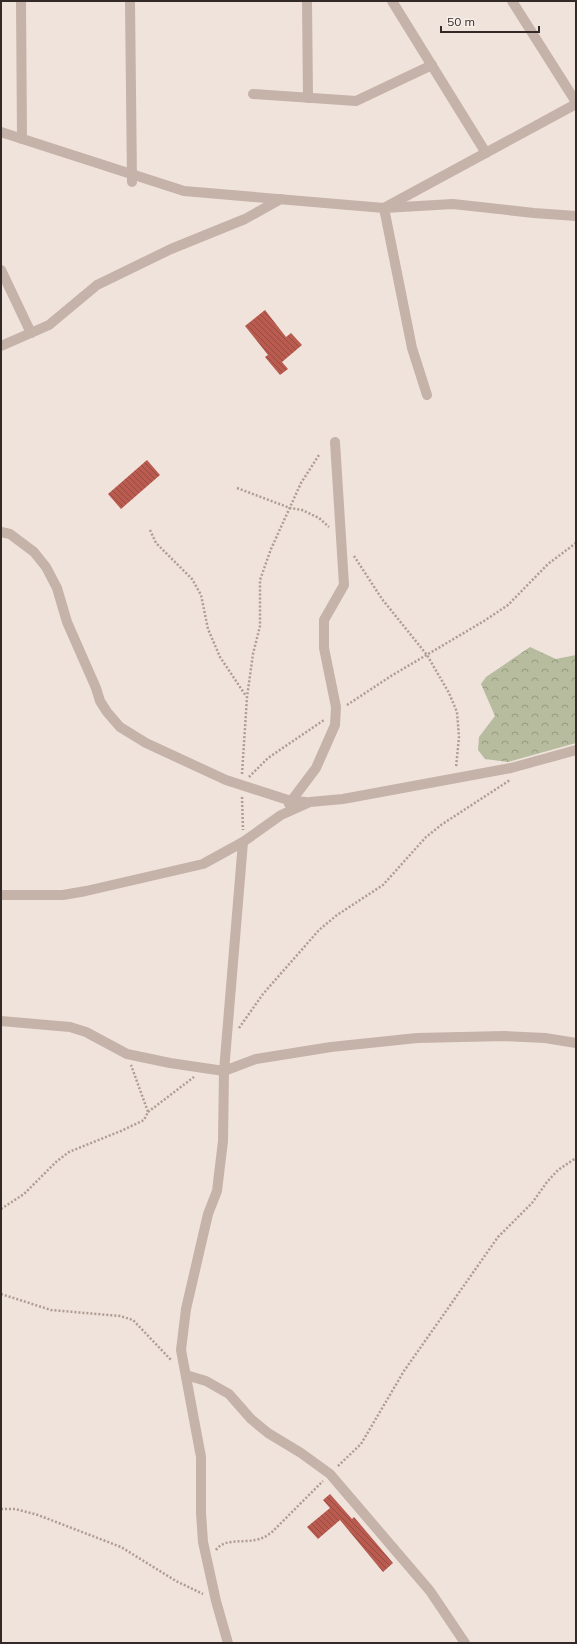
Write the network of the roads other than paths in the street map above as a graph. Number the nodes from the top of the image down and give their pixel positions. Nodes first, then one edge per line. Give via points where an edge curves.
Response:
1 (20, 1) edge
2 (130, 1) edge
3 (307, 1) edge
4 (392, 1) edge
5 (512, 1) edge
6 (432, 65) junction
7 (253, 94) dead end
8 (308, 98) junction
9 (576, 103) edge
10 (1, 132) edge
11 (22, 139) junction
12 (486, 153) junction
13 (132, 178) junction
14 (281, 199) junction
15 (384, 208) junction
16 (576, 216) edge
17 (1, 270) edge
18 (31, 333) junction
19 (1, 346) edge
20 (427, 395) dead end
21 (335, 442) dead end
22 (1, 532) edge
23 (576, 750) edge
24 (291, 801) junction
25 (310, 802) junction
26 (281, 815) junction
27 (243, 842) junction
28 (1, 895) edge
29 (1, 1021) edge
30 (576, 1043) edge
31 (224, 1071) junction
32 (186, 1375) junction
33 (228, 1643) edge
34 (465, 1643) edge

1 - 11 street
2 - 13 street
3 - 8 street
4 - 6 street
5 - 9 street
6 - 8 street via 356,101
6 - 12 street
7 - 8 street
9 - 12 street
10 - 11 street
11 - 13 street
12 - 15 street
13 - 14 street via 184,192
14 - 15 street
14 - 18 street via 245,219 171,249 97,285 49,325
15 - 16 street via 453,204
15 - 20 street via 412,348
17 - 18 street
18 - 19 street
21 - 24 street via 344,585 324,620 324,648 336,707 335,725 316,768
22 - 24 street via 10,534 34,552 46,567 57,588 67,622 100,701 120,727 146,743 226,780
23 - 25 street via 511,768 456,779 343,799
24 - 25 street
24 - 26 street
25 - 26 street
26 - 27 street
27 - 28 street via 203,864 116,885 63,895
27 - 31 street
29 - 31 street via 70,1027 86,1032 127,1054
30 - 31 street via 505,1036 417,1038 331,1047 256,1059
31 - 32 street via 223,1141 217,1191 208,1214 186,1309 181,1350
32 - 33 street via 201,1457 203,1542
32 - 34 street via 206,1381 230,1394 251,1419 268,1433 330,1474 430,1591

